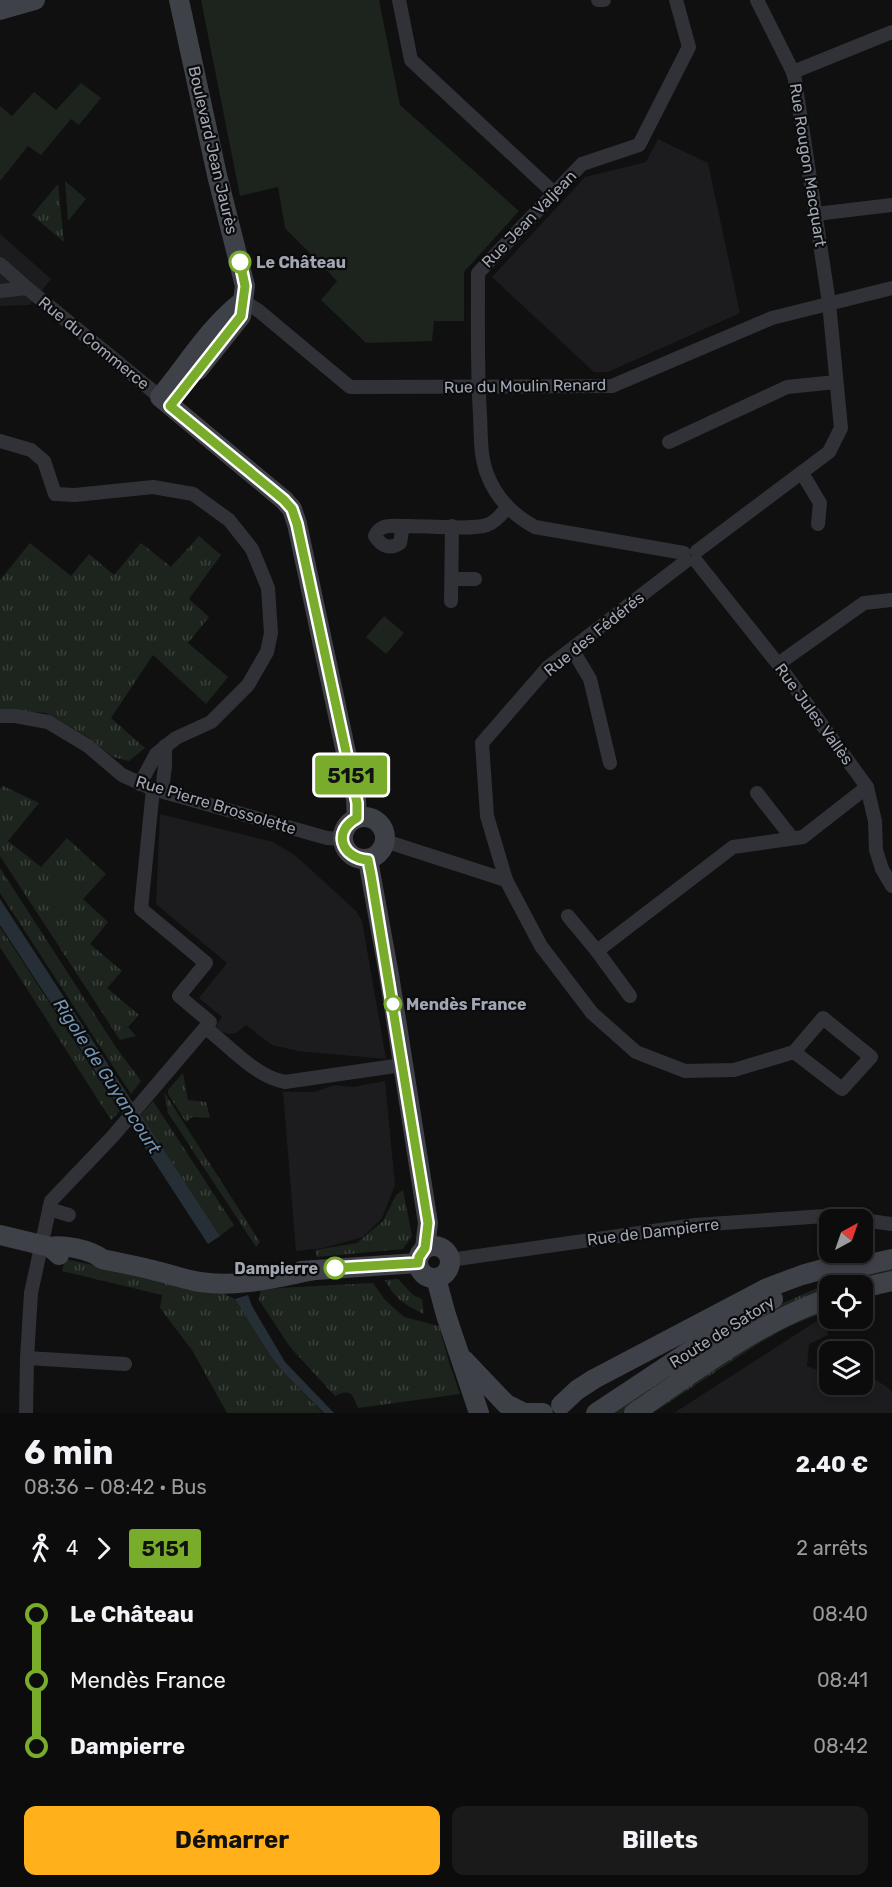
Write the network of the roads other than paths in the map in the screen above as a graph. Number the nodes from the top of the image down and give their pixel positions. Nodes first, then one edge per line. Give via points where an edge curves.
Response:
1 (35, 0) edge
2 (179, 0) edge
3 (399, 0) edge
4 (598, 0) edge
5 (603, 0) edge
6 (676, 0) edge
7 (757, 0) edge
8 (0, 10) edge
9 (892, 32) edge
10 (793, 72) junction
11 (554, 193) junction
12 (892, 205) edge
13 (816, 214) junction
14 (0, 264) edge
15 (27, 288) junction
16 (892, 288) edge
17 (0, 291) edge
18 (243, 301) junction
19 (829, 303) junction
20 (836, 382) junction
21 (478, 386) junction
22 (165, 401) junction
23 (0, 441) edge
24 (669, 442) dead end
25 (801, 473) junction
26 (507, 507) junction
27 (818, 524) dead end
28 (406, 526) dead end
29 (452, 526) junction
30 (691, 557) junction
31 (452, 579) junction
32 (475, 579) dead end
33 (892, 600) edge
34 (452, 601) dead end
35 (572, 649) junction
36 (778, 664) junction
37 (0, 716) edge
38 (165, 746) junction
39 (610, 763) dead end
40 (867, 787) junction
41 (152, 788) junction
42 (757, 793) dead end
43 (357, 818) junction
44 (792, 838) junction
45 (343, 839) junction
46 (385, 841) junction
47 (368, 860) junction
48 (506, 880) junction
49 (890, 880) edge
50 (568, 916) dead end
51 (597, 951) junction
52 (630, 996) dead end
53 (206, 1028) junction
54 (794, 1052) junction
55 (402, 1065) junction
56 (50, 1209) junction
57 (69, 1215) dead end
58 (819, 1216) edge
59 (873, 1221) edge
60 (892, 1224) edge
61 (0, 1235) edge
62 (45, 1245) junction
63 (434, 1254) junction
64 (892, 1259) edge
65 (870, 1264) junction
66 (892, 1281) edge
67 (873, 1285) edge
68 (819, 1302) edge
69 (459, 1355) junction
70 (27, 1358) junction
71 (125, 1364) dead end
72 (561, 1405) dead end
73 (26, 1413) edge
74 (478, 1413) edge
75 (520, 1413) edge
76 (543, 1413) edge
77 (597, 1413) edge
78 (634, 1413) edge

1 - 8 street
2 - 18 street, Boulevard Jean Jaurès via 245,286
3 - 11 street via 411,60
4 - 5 street
6 - 11 street, Rue Jean Valjean via 689,47 639,145 582,164
7 - 10 street, Rue Rougon Macquart
9 - 10 street
10 - 13 street, Rue Rougon Macquart
11 - 21 street, Rue Jean Valjean via 478,273
12 - 13 street
13 - 19 street, Rue Rougon Macquart
14 - 15 street, Rue du Commerce
15 - 17 street
15 - 22 street, Rue du Commerce
16 - 19 street, Rue du Moulin Renard
18 - 21 street, Rue du Moulin Renard via 259,310 350,387
18 - 22 street via 241,316
19 - 20 street, Rue Rougon Macquart
19 - 21 street, Rue du Moulin Renard via 772,318 612,386
20 - 24 street via 787,387
20 - 25 street, Rue Rougon Macquart via 841,428 829,452
21 - 26 street via 486,472
22 - 43 street via 292,509 355,792
23 - 38 street via 31,450 44,461 55,494 153,487 194,494 229,520 252,549 268,588 271,633 267,652 248,685 232,703 211,722
25 - 27 street via 820,503
25 - 30 street, Rue des Fédérés
26 - 29 street via 487,525
26 - 30 street via 535,527
28 - 29 street
29 - 31 street
30 - 35 street, Rue des Fédérés
30 - 36 street, Rue Jules Vallès
31 - 32 street
31 - 34 street
33 - 36 street via 864,603
35 - 39 street via 590,679
35 - 48 street, Rue des Fédérés via 548,667 482,743 487,816
36 - 40 street, Rue Jules Vallès
37 - 41 street, Rue Pierre Brossolette via 48,722 88,746 122,775
38 - 41 street via 165,766
38 - 41 street via 156,754
40 - 44 street via 803,837
40 - 49 street, Rue Jules Vallès via 875,821 876,850
41 - 45 street, Rue Pierre Brossolette via 327,838
41 - 53 street via 141,909 206,963 179,996 210,1022
42 - 44 street
43 - 45 street via 346,826
43 - 46 street via 378,822
44 - 51 street via 733,847
45 - 47 street via 347,852
46 - 47 street via 379,854
46 - 48 street
47 - 55 street
48 - 54 street, Rue des Fédérés via 541,946 577,994 592,1013 636,1052 686,1071 734,1070
50 - 51 street
51 - 52 street
53 - 55 street via 273,1080 285,1082
53 - 56 street via 51,1201
54 - 54 street via 823,1018 871,1057 842,1089
55 - 63 street
56 - 57 street
56 - 62 street
58 - 63 street, Rue de Dampierre via 694,1225
59 - 60 street
61 - 62 street, Rue de Dampierre
62 - 63 street, Rue de Dampierre via 97,1254 102,1259 202,1283 268,1279
62 - 70 street via 31,1293
63 - 69 street via 422,1272 436,1278
64 - 65 street, Route de Satory
65 - 72 street via 812,1272 754,1294 594,1379
65 - 77 street, Route de Satory via 824,1278 759,1307
66 - 67 street
68 - 78 street, Route de Satory via 757,1332
69 - 74 street
69 - 75 street via 506,1404
70 - 71 street
70 - 73 street
75 - 76 street

